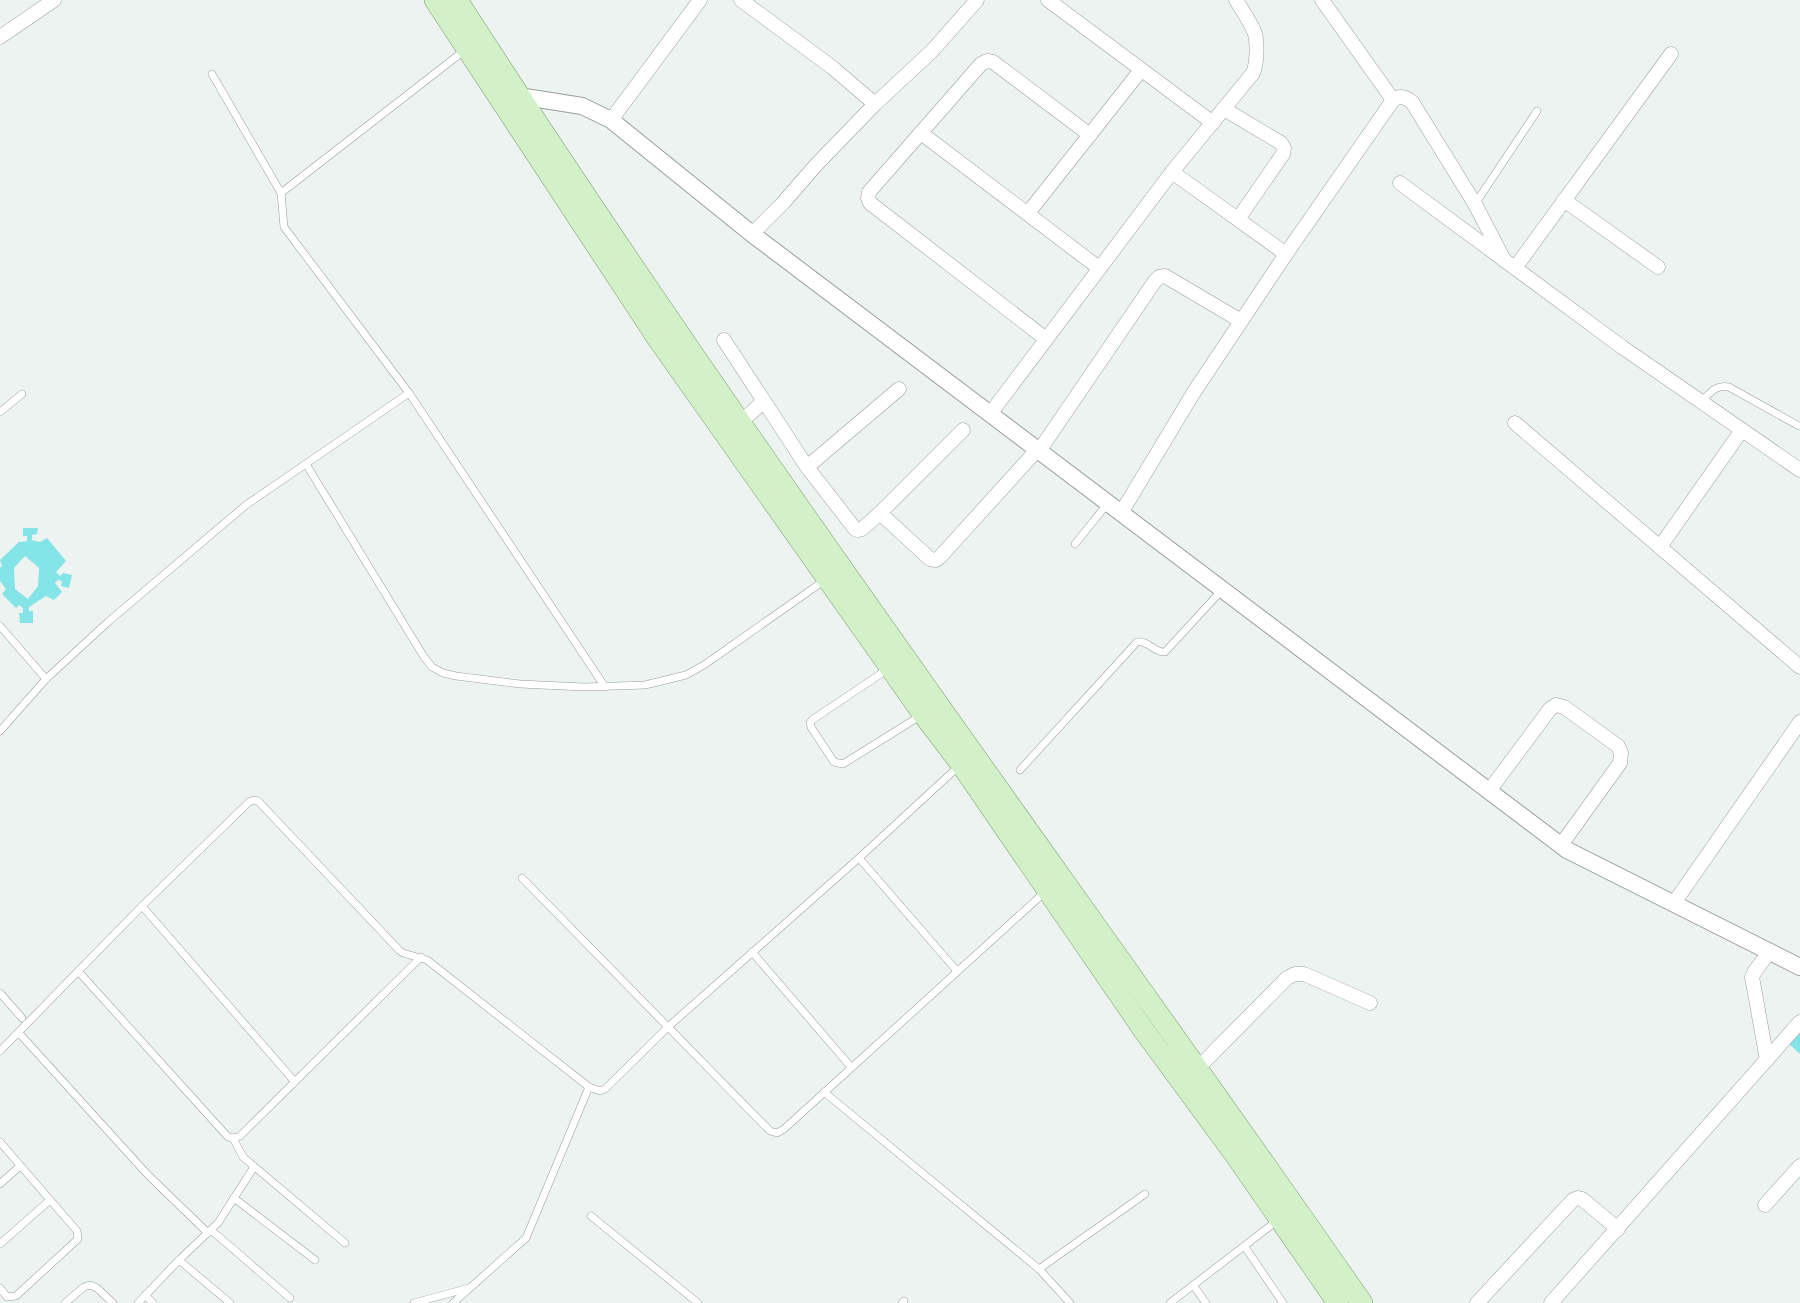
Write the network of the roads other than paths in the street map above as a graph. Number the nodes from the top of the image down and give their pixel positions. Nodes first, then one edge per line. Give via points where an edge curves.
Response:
1 (54, 0) edge
2 (435, 0) edge
3 (457, 0) edge
4 (700, 0) edge
5 (741, 0) edge
6 (977, 0) edge
7 (1048, 0) edge
8 (1236, 0) edge
9 (1322, 0) edge
10 (0, 37) edge
11 (468, 48) junction
12 (1672, 54) dead end
13 (1141, 70) junction
14 (212, 74) dead end
15 (519, 96) junction
16 (1393, 100) junction
17 (875, 104) junction
18 (1224, 109) junction
19 (1537, 111) dead end
20 (610, 120) junction
21 (1213, 123) junction
22 (921, 133) junction
23 (1090, 135) junction
24 (1172, 172) junction
25 (1400, 183) dead end
26 (281, 193) junction
27 (1564, 200) junction
28 (1475, 204) junction
29 (1028, 213) junction
30 (1238, 219) junction
31 (752, 234) junction
32 (1286, 254) junction
33 (1510, 264) junction
34 (1658, 267) dead end
35 (1099, 268) junction
36 (1241, 321) junction
37 (1046, 339) junction
38 (724, 340) dead end
39 (899, 389) dead end
40 (409, 393) junction
41 (22, 394) dead end
42 (763, 402) junction
43 (1701, 402) junction
44 (0, 412) edge
45 (990, 414) junction
46 (741, 422) junction
47 (1516, 423) dead end
48 (1799, 426) edge
49 (962, 430) dead end
50 (1742, 430) junction
51 (1038, 451) junction
52 (306, 464) junction
53 (807, 467) junction
54 (1800, 470) edge
55 (1108, 503) junction
56 (880, 513) junction
57 (1121, 513) junction
58 (1074, 544) dead end
59 (1660, 547) junction
60 (828, 578) junction
61 (1223, 590) junction
62 (0, 626) edge
63 (890, 667) junction
64 (1800, 667) edge
65 (46, 679) junction
66 (605, 687) junction
67 (923, 714) junction
68 (1800, 722) edge
69 (0, 731) edge
70 (961, 764) junction
71 (1020, 770) dead end
72 (1489, 791) junction
73 (1561, 845) junction
74 (859, 858) junction
75 (522, 878) dead end
76 (1046, 890) junction
77 (1674, 903) junction
78 (142, 906) junction
79 (1770, 951) junction
80 (752, 952) junction
81 (421, 957) junction
82 (1800, 966) edge
83 (78, 971) junction
84 (957, 972) junction
85 (0, 994) edge
86 (1370, 1003) dead end
87 (22, 1018) dead end
88 (1800, 1022) edge
89 (668, 1027) junction
90 (19, 1033) junction
91 (0, 1051) edge
92 (1767, 1060) junction
93 (851, 1068) junction
94 (1197, 1069) junction
95 (295, 1082) junction
96 (589, 1088) junction
97 (824, 1092) junction
98 (234, 1138) junction
99 (0, 1142) edge
100 (20, 1166) junction
101 (254, 1166) junction
102 (1800, 1166) edge
103 (0, 1184) edge
104 (1145, 1194) dead end
105 (234, 1198) junction
106 (50, 1200) junction
107 (1765, 1205) dead end
108 (592, 1216) dead end
109 (1280, 1218) junction
110 (1618, 1229) junction
111 (209, 1231) junction
112 (345, 1243) dead end
113 (0, 1244) edge
114 (1244, 1247) junction
115 (179, 1260) junction
116 (314, 1260) dead end
117 (1039, 1269) junction
118 (1193, 1285) junction
119 (0, 1288) edge
120 (471, 1288) junction
121 (145, 1295) junction
122 (290, 1298) dead end
123 (66, 1303) edge
124 (113, 1303) edge
125 (138, 1303) edge
126 (153, 1303) edge
127 (230, 1303) edge
128 (414, 1303) edge
129 (453, 1303) edge
130 (698, 1303) edge
131 (1070, 1303) edge
132 (1170, 1303) edge
133 (1206, 1303) edge
134 (1283, 1303) edge
135 (1338, 1303) edge
136 (1362, 1303) edge
137 (1477, 1303) edge
138 (1551, 1303) edge

1 - 10 street
2 - 11 main road
3 - 15 main road
4 - 20 street
5 - 17 street via 833,68
6 - 17 street via 932,50
7 - 13 street
8 - 18 street via 1254,32 1256,66
9 - 16 street
11 - 26 lane
11 - 60 main road via 658,339
12 - 27 street
13 - 21 street
13 - 23 street
14 - 26 lane
15 - 20 street via 582,106
15 - 46 main road
16 - 28 street via 1402,96 1412,102
16 - 32 street
17 - 31 street
18 - 21 street
18 - 30 street via 1284,148
19 - 28 lane
20 - 31 street
21 - 24 street
22 - 23 street via 987,61 993,62
22 - 29 street
22 - 37 street via 869,192 870,202
23 - 29 street
24 - 30 street
24 - 35 street
25 - 33 street
26 - 40 lane via 284,226
27 - 33 street
27 - 34 street
28 - 33 street
29 - 35 street
30 - 32 street
31 - 45 street
32 - 36 street
33 - 43 street
35 - 37 street
36 - 51 street via 1165,276 1159,277
36 - 57 street
37 - 45 street
38 - 42 street
39 - 53 street
40 - 52 lane
40 - 66 lane
41 - 44 lane
42 - 46 street
42 - 53 street
43 - 48 lane via 1722,385
43 - 50 street
45 - 51 street
46 - 94 main road
47 - 59 street
49 - 56 street
50 - 54 street
50 - 59 street
51 - 55 street
51 - 56 street via 936,560 930,559
52 - 65 lane via 246,506 108,622
52 - 66 lane via 432,667 456,676 520,684
53 - 56 street via 855,529 862,529
55 - 57 street
55 - 58 lane
57 - 61 street
59 - 64 street
60 - 63 main road
60 - 66 lane via 686,675 645,685
61 - 71 lane via 1165,652 1143,641 1137,642
61 - 72 street
62 - 65 lane
63 - 67 main road
63 - 67 lane via 810,723 834,762 843,764
65 - 69 lane
67 - 70 main road
68 - 77 street
70 - 74 lane
70 - 76 main road
72 - 73 street
72 - 73 street via 1556,705 1564,707 1618,746 1620,763
73 - 77 street
74 - 80 lane
74 - 84 lane
75 - 89 lane
76 - 84 lane
76 - 109 main road
77 - 79 street
78 - 81 lane via 254,800 399,950
78 - 83 lane
78 - 95 lane
79 - 82 street
79 - 92 street via 1752,977
80 - 89 lane
80 - 93 lane
81 - 95 lane
81 - 96 lane
83 - 90 lane
83 - 98 lane via 228,1137
84 - 93 lane
85 - 87 lane
86 - 94 street via 1304,974 1295,974 1287,978
88 - 92 street
89 - 96 lane via 605,1089
89 - 97 lane via 770,1131 784,1130
90 - 91 lane
90 - 111 lane via 148,1175
92 - 110 street
93 - 97 lane
94 - 136 main road
95 - 98 lane via 240,1136
96 - 120 lane via 526,1238
97 - 117 lane
98 - 101 lane via 243,1157
99 - 100 lane
100 - 103 lane
100 - 106 lane
101 - 105 lane
101 - 112 lane
102 - 107 street
104 - 117 lane
105 - 111 lane
105 - 116 lane
106 - 113 lane
106 - 119 lane via 77,1231 78,1239 16,1296 8,1297
108 - 130 lane
109 - 114 lane
109 - 135 main road
110 - 137 street via 1582,1199 1572,1200
110 - 138 street
111 - 115 lane
111 - 122 lane
114 - 118 lane
114 - 134 lane
115 - 121 lane
115 - 127 lane
117 - 131 lane
118 - 132 lane
118 - 133 lane
120 - 128 lane
120 - 129 lane
121 - 125 lane
121 - 126 lane
123 - 124 lane via 84,1287 90,1286 97,1288

